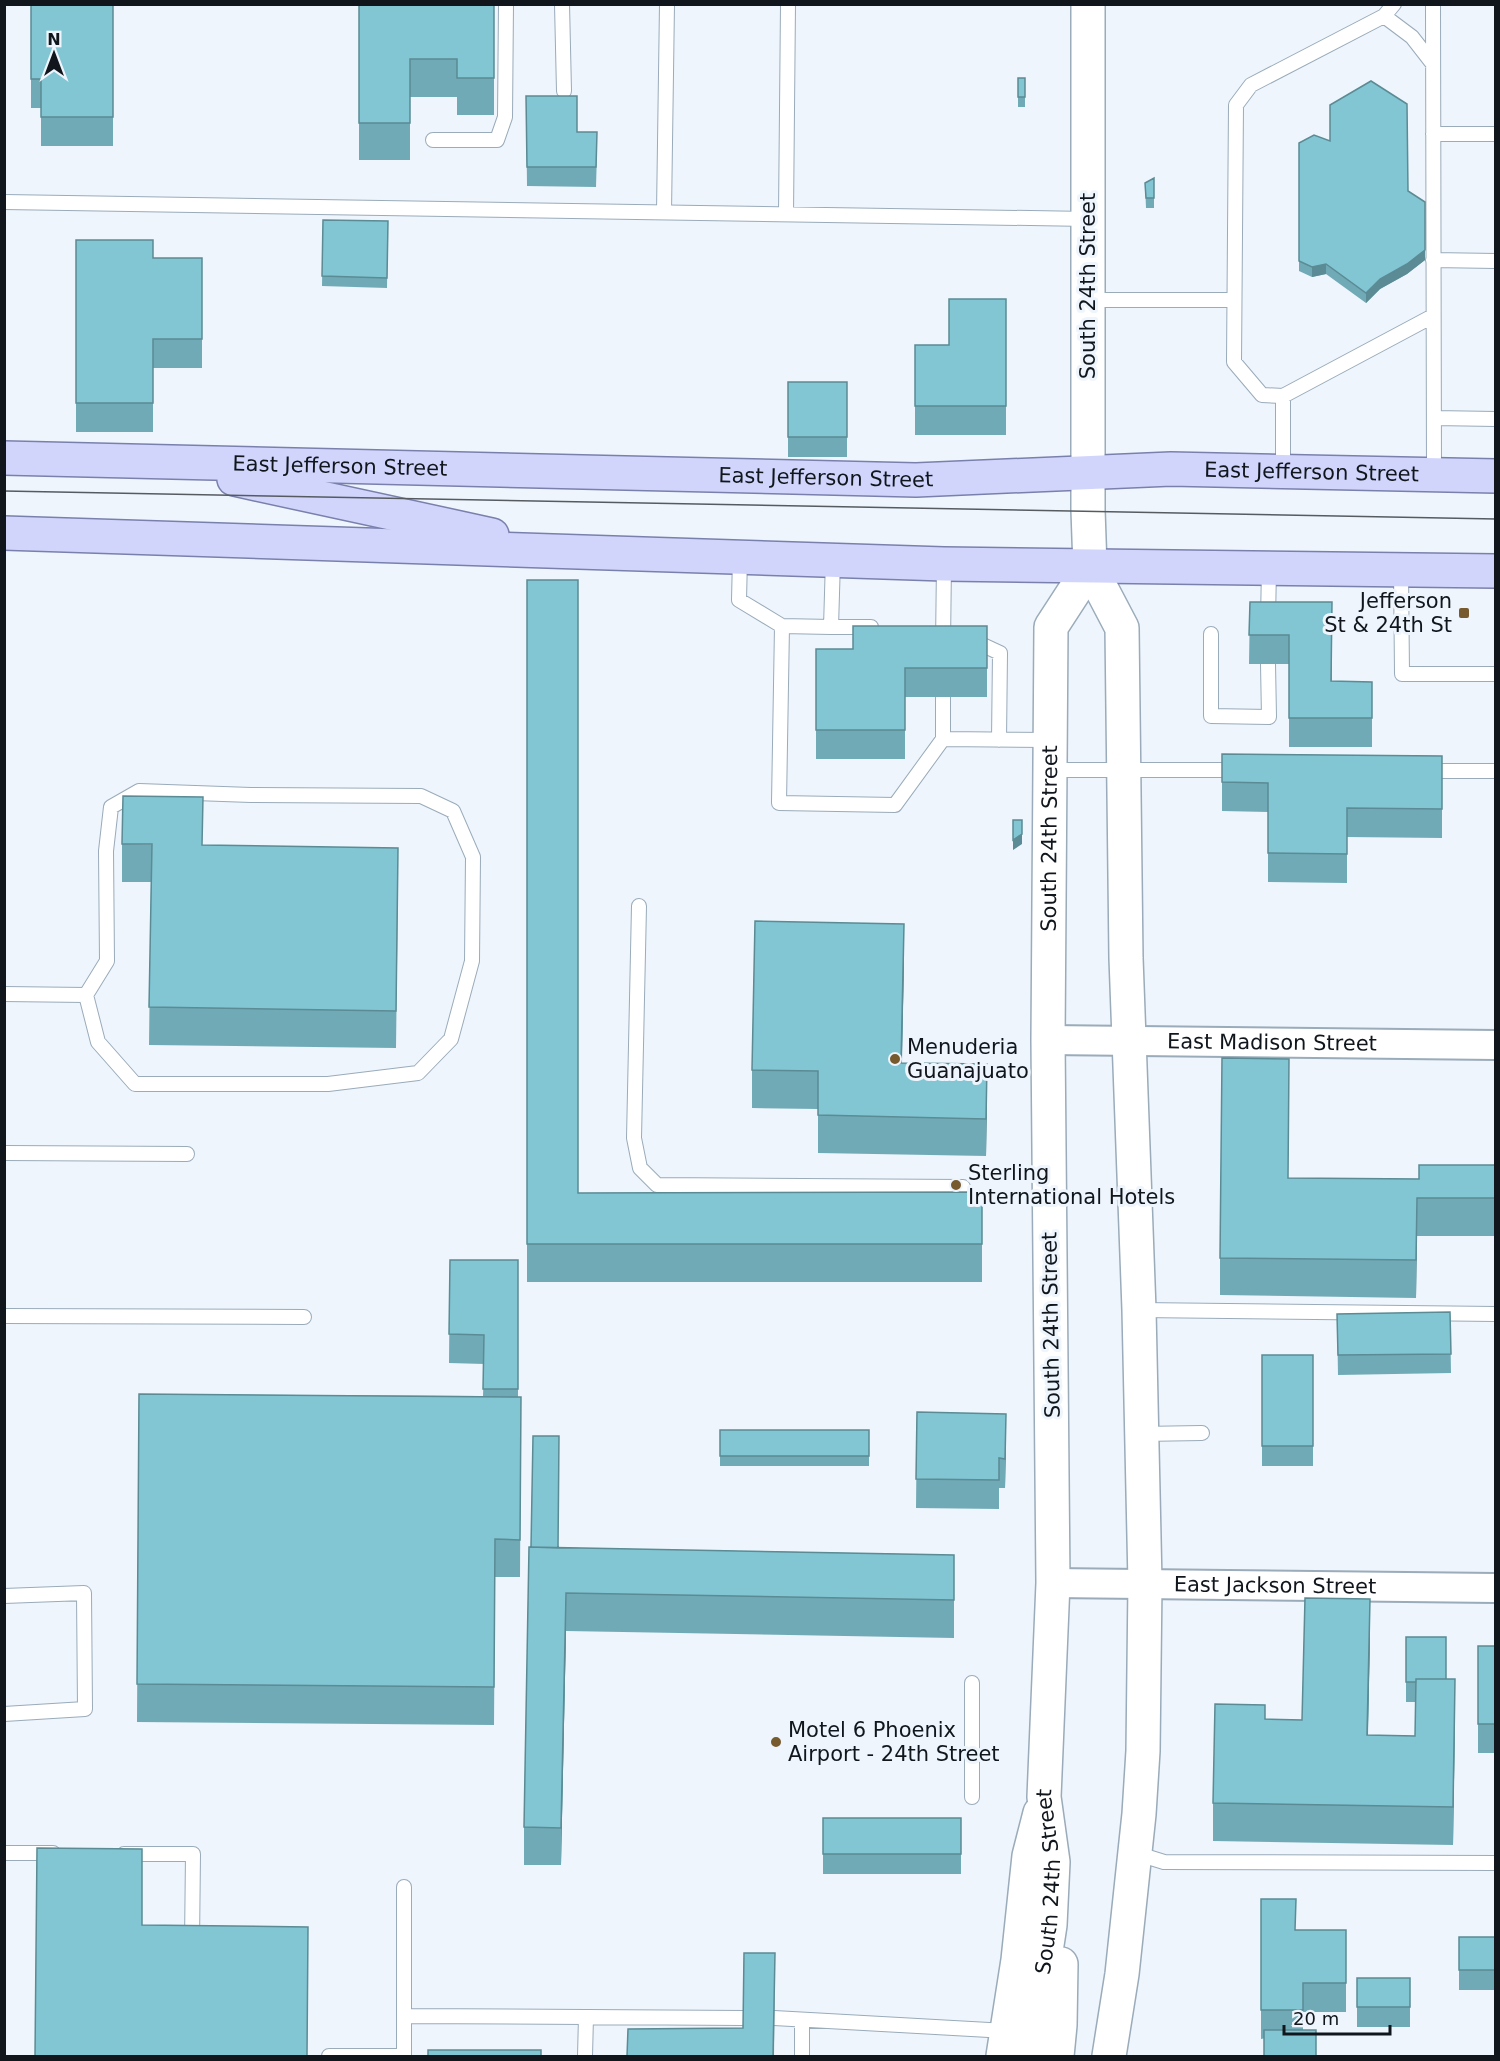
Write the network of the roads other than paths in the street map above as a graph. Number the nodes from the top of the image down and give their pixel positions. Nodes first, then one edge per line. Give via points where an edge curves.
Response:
1 (506, 4) edge
2 (562, 4) edge
3 (667, 4) edge
4 (788, 4) edge
5 (1088, 4) edge
6 (1394, 4) edge
7 (1434, 4) edge
8 (1384, 16) junction
9 (1433, 64) junction
10 (564, 91) dead end
11 (1433, 134) junction
12 (1496, 134) edge
13 (434, 140) dead end
14 (4, 202) edge
15 (664, 212) junction
16 (786, 214) junction
17 (1088, 219) junction
18 (1434, 260) junction
19 (1496, 261) edge
20 (1088, 300) junction
21 (1233, 300) junction
22 (1434, 316) junction
23 (1283, 396) junction
24 (1434, 418) junction
25 (1496, 419) edge
26 (4, 458) edge
27 (156, 462) junction
28 (1283, 472) junction
29 (1088, 473) junction
30 (1434, 476) junction
31 (1496, 476) edge
32 (4, 533) edge
33 (573, 552) junction
34 (740, 558) junction
35 (833, 560) junction
36 (944, 564) junction
37 (1090, 567) junction
38 (1269, 568) junction
39 (1401, 570) junction
40 (1496, 571) edge
41 (782, 626) junction
42 (831, 627) junction
43 (887, 627) edge
44 (948, 631) junction
45 (1268, 631) edge
46 (1212, 634) dead end
47 (943, 655) edge
48 (1268, 664) dead end
49 (1496, 674) edge
50 (943, 697) dead end
51 (943, 739) junction
52 (999, 740) junction
53 (1050, 755) junction
54 (1123, 770) junction
55 (1248, 770) edge
56 (1413, 771) edge
57 (1496, 771) edge
58 (639, 906) dead end
59 (4, 994) edge
60 (86, 995) junction
61 (1048, 1040) junction
62 (1129, 1041) junction
63 (1496, 1045) edge
64 (4, 1153) edge
65 (187, 1154) dead end
66 (963, 1187) dead end
67 (1139, 1310) junction
68 (1496, 1314) edge
69 (4, 1316) edge
70 (304, 1317) dead end
71 (1202, 1433) dead end
72 (1141, 1434) junction
73 (1053, 1583) junction
74 (1145, 1583) junction
75 (1496, 1588) edge
76 (4, 1596) edge
77 (972, 1683) dead end
78 (4, 1714) edge
79 (972, 1797) dead end
80 (1044, 1797) junction
81 (4, 1852) edge
82 (67, 1853) edge
83 (112, 1853) edge
84 (1135, 1853) junction
85 (1496, 1863) edge
86 (404, 1887) dead end
87 (1050, 1925) junction
88 (192, 1943) edge
89 (404, 2016) junction
90 (586, 2017) junction
91 (744, 2018) edge
92 (774, 2018) edge
93 (1115, 2018) junction
94 (802, 2020) junction
95 (1005, 2044) edge
96 (329, 2056) edge
97 (404, 2056) edge
98 (585, 2056) edge
99 (802, 2056) edge
100 (1030, 2056) edge
101 (1057, 2056) edge
102 (1109, 2056) edge
103 (1118, 2056) edge

1 - 13 lane via 505,117 497,140
2 - 10 lane
3 - 15 lane
4 - 16 lane
5 - 17 main road, South 24th Street
6 - 8 lane
7 - 9 lane
8 - 9 lane via 1412,37
8 - 21 lane via 1251,85 1236,105
9 - 11 lane
11 - 12 lane
11 - 18 lane
14 - 15 lane
15 - 16 lane
16 - 17 lane
17 - 20 main road, South 24th Street
18 - 19 lane
18 - 22 lane
20 - 21 lane
20 - 29 main road, South 24th Street
21 - 23 lane via 1234,362 1262,395
22 - 23 lane
22 - 24 lane
23 - 28 lane
24 - 25 lane
24 - 30 lane
26 - 27 main road, East Jefferson Street
27 - 29 main road, East Jefferson Street via 916,480
27 - 33 main road, East Jefferson Street
28 - 29 main road, East Jefferson Street via 1171,469
28 - 30 main road, East Jefferson Street
29 - 37 main road, South 24th Street
30 - 31 main road, East Jefferson Street
32 - 33 main road, East Jefferson Street
33 - 34 main road, East Jefferson Street
34 - 35 main road, East Jefferson Street
34 - 41 lane via 739,600
35 - 36 main road, East Jefferson Street
35 - 42 lane
36 - 37 main road, East Jefferson Street
36 - 44 lane
37 - 38 main road, East Jefferson Street
37 - 53 main road, South 24th Street via 1051,627
37 - 54 main road, South 24th Street via 1122,628
38 - 39 main road, East Jefferson Street
38 - 45 lane
39 - 40 main road, East Jefferson Street
39 - 49 lane via 1402,674
41 - 42 lane
41 - 51 lane via 779,803 895,805
42 - 43 lane
44 - 47 lane
44 - 52 lane via 1000,653
46 - 48 lane via 1212,716 1269,717
50 - 51 lane
51 - 52 lane
52 - 53 lane
53 - 54 lane
53 - 61 main road, South 24th Street
54 - 55 lane
54 - 62 main road, South 24th Street
56 - 57 lane
58 - 66 lane via 634,1138 640,1168 657,1185
59 - 60 lane
60 - 60 lane via 107,961 106,851 111,807 139,790 421,796 453,811 473,857 472,961 451,1040 418,1072 328,1084 135,1084 98,1042
61 - 62 street, East Madison Street
61 - 73 main road, South 24th Street
62 - 63 street, East Madison Street
62 - 67 main road, South 24th Street
64 - 65 lane
67 - 68 lane
67 - 72 main road, South 24th Street
69 - 70 lane
71 - 72 lane
72 - 74 main road, South 24th Street
73 - 74 street, East Jackson Street
73 - 80 main road, South 24th Street
74 - 75 street, East Jackson Street
74 - 84 main road, South 24th Street via 1143,1751
76 - 78 lane via 84,1593 85,1709
77 - 79 lane
80 - 87 main road, South 24th Street via 1053,1862
80 - 95 main road via 1029,1856
81 - 82 lane
83 - 88 lane via 193,1854
84 - 85 lane via 1164,1862
84 - 93 main road, South 24th Street
86 - 89 lane
87 - 100 main road, South 24th Street
87 - 101 main road via 1062,1966
89 - 90 lane
89 - 97 lane
90 - 91 lane
90 - 98 lane
92 - 94 lane
93 - 102 main road, South 24th Street
93 - 103 main road
94 - 95 lane
94 - 99 lane
96 - 97 lane

